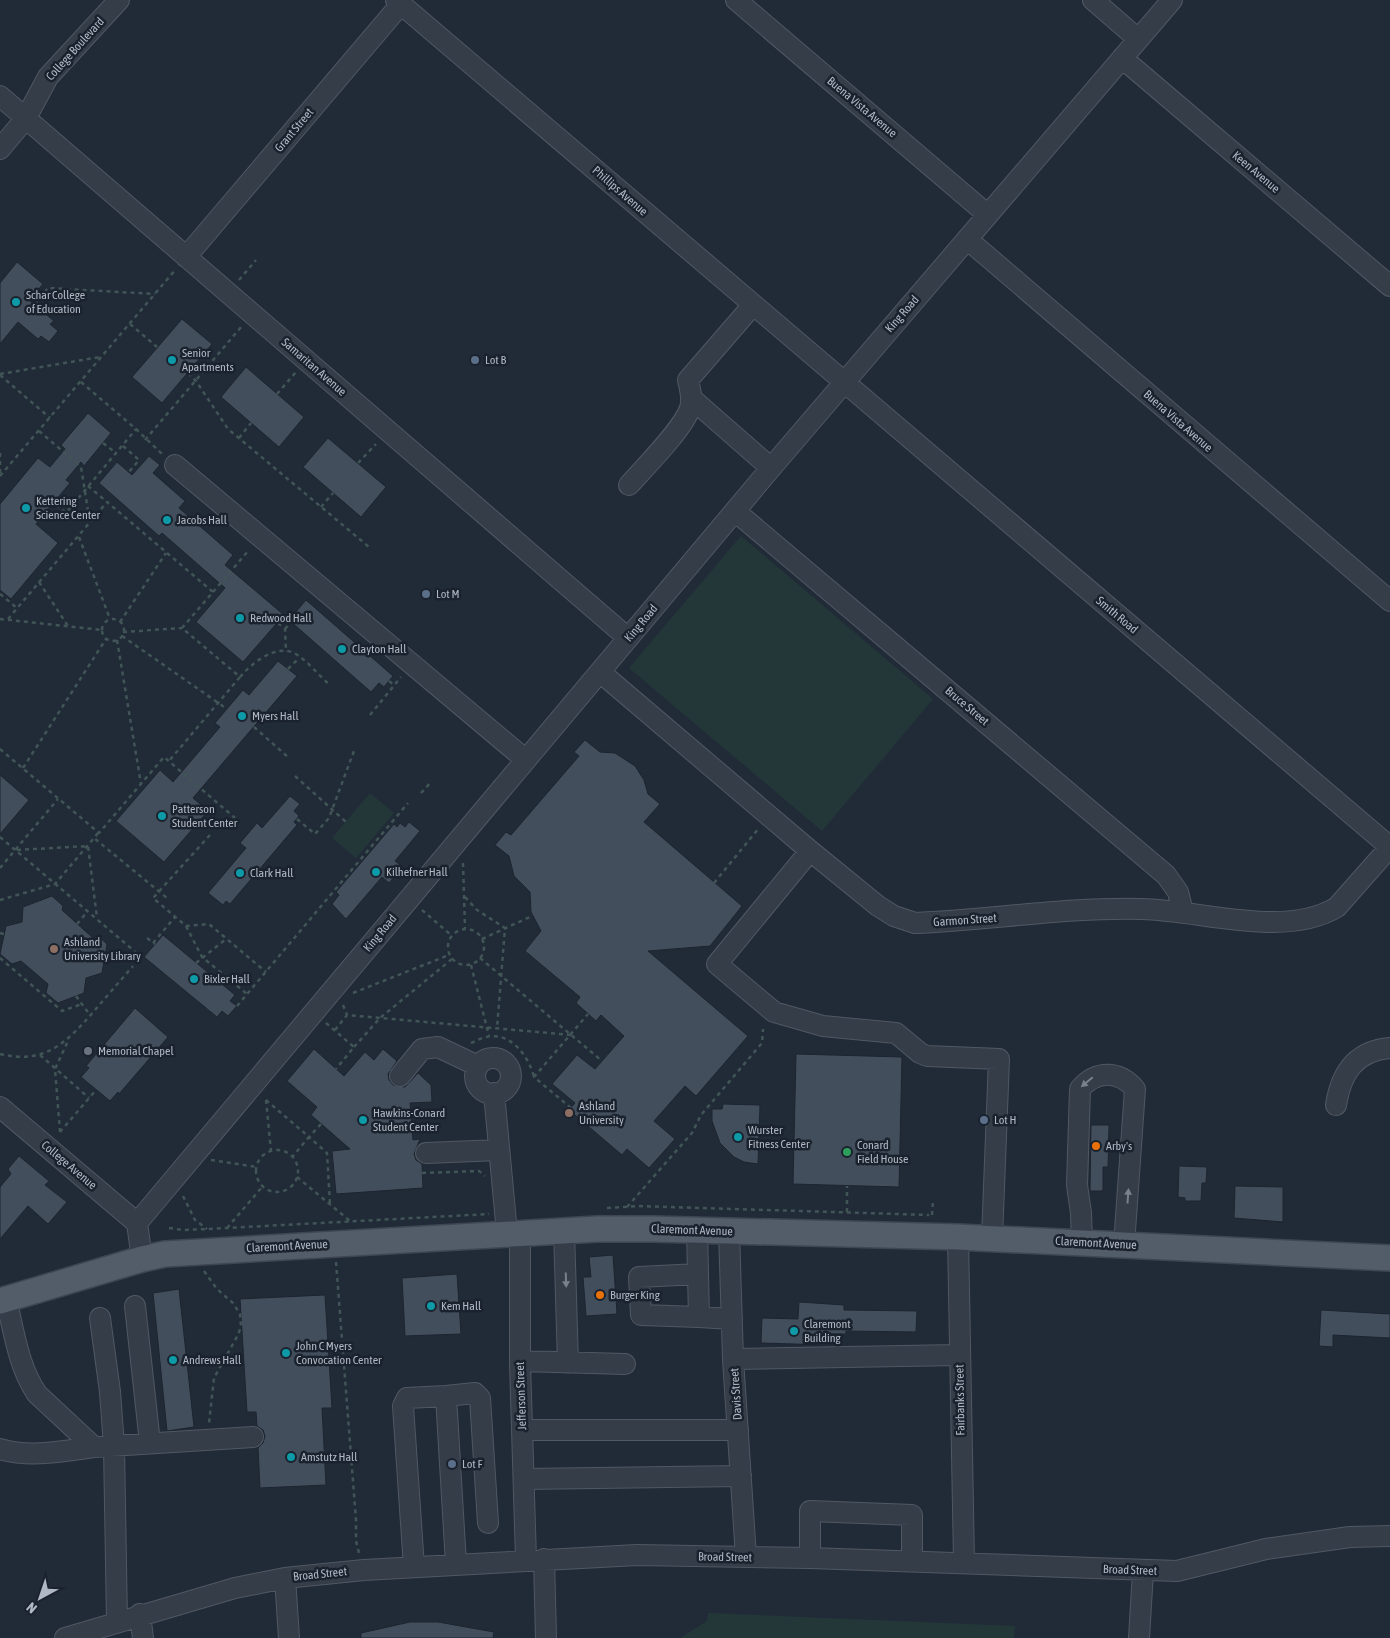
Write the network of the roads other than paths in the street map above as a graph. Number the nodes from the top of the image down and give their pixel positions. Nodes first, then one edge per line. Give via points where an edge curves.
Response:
1 (119, 0) edge
2 (736, 0) edge
3 (1093, 0) edge
4 (1172, 0) edge
5 (399, 2) edge
6 (1138, 39) junction
7 (1122, 58) junction
8 (0, 96) edge
9 (26, 118) junction
10 (0, 149) edge
11 (988, 215) junction
12 (967, 239) junction
13 (186, 257) junction
14 (1390, 286) edge
15 (753, 306) junction
16 (844, 382) junction
17 (692, 398) junction
18 (175, 465) road end
19 (771, 468) junction
20 (629, 485) dead end
21 (735, 511) junction
22 (1390, 601) edge
23 (628, 638) junction
24 (600, 672) junction
25 (526, 760) junction
26 (1390, 847) edge
27 (810, 851) junction
28 (1183, 912) junction
29 (1390, 1048) edge
30 (478, 1066) junction
31 (400, 1076) dead end
32 (494, 1093) junction
33 (1336, 1105) dead end
34 (0, 1106) edge
35 (499, 1150) junction
36 (424, 1163) road end
37 (137, 1224) junction
38 (698, 1230) junction
39 (564, 1231) junction
40 (729, 1231) junction
41 (514, 1233) junction
42 (958, 1237) junction
43 (992, 1238) junction
44 (1082, 1242) junction
45 (1124, 1245) junction
46 (142, 1258) junction
47 (1390, 1258) edge
48 (698, 1274) junction
49 (3, 1300) edge
50 (135, 1306) dead end
51 (699, 1317) junction
52 (100, 1318) dead end
53 (732, 1319) junction
54 (958, 1355) junction
55 (733, 1359) junction
56 (520, 1361) junction
57 (568, 1363) junction
58 (625, 1364) dead end
59 (446, 1396) junction
60 (522, 1430) junction
61 (738, 1430) junction
62 (253, 1436) dead end
63 (150, 1442) junction
64 (104, 1446) junction
65 (0, 1449) edge
66 (741, 1476) junction
67 (525, 1479) junction
68 (488, 1523) dead end
69 (1390, 1536) edge
70 (746, 1557) junction
71 (810, 1558) junction
72 (535, 1559) junction
73 (912, 1561) junction
74 (964, 1562) junction
75 (456, 1564) junction
76 (414, 1567) junction
77 (1143, 1571) junction
78 (285, 1578) junction
79 (140, 1614) junction
80 (117, 1622) junction
81 (65, 1638) edge
82 (143, 1638) edge
83 (289, 1638) edge
84 (546, 1638) edge
85 (1139, 1638) edge

1 - 9 street, College Boulevard via 48,77
2 - 11 street, Buena Vista Avenue
3 - 6 street
4 - 6 street, King Road
5 - 13 street, Grant Street
5 - 15 street, Phillips Avenue
6 - 7 street, King Road
7 - 11 street, King Road
7 - 14 street, Keen Avenue
8 - 9 street, Samaritan Avenue
9 - 10 street, College Boulevard
9 - 13 street, Samaritan Avenue
11 - 12 street, King Road
12 - 16 street, King Road
12 - 22 street, Buena Vista Avenue
13 - 23 street, Samaritan Avenue
15 - 16 street, Phillips Avenue
15 - 17 street via 688,380
16 - 19 street, King Road
16 - 26 street, Smith Road
17 - 19 street
17 - 20 street via 690,409 677,429
18 - 25 street
19 - 21 street, King Road
21 - 23 street, King Road
21 - 28 street, Bruce Street via 1166,875 1178,892
23 - 24 street, King Road
24 - 25 street, King Road
24 - 27 street, Garmon Street
25 - 37 street, King Road
26 - 28 street, Garmon Street via 1348,896 1327,913 1296,920 1260,921
27 - 28 street, Garmon Street via 878,906 914,923 1108,909
27 - 43 street via 717,964 774,1012 823,1026 896,1032 927,1056 999,1059
29 - 33 street via 1366,1053 1353,1065 1339,1086
30 - 31 street via 438,1047 422,1048
30 - 32 street via 477,1083 485,1092
30 - 32 street via 482,1061 493,1058 504,1061 511,1071 510,1082 502,1091
32 - 35 street, Jefferson Street
34 - 37 street, College Avenue
35 - 36 street
35 - 41 street, Jefferson Street
37 - 46 street
38 - 39 main road, Claremont Avenue
38 - 40 main road, Claremont Avenue
38 - 48 street
39 - 41 main road, Claremont Avenue
39 -> 57 street
40 - 42 main road, Claremont Avenue
40 - 53 street, Davis Street
41 - 46 main road, Claremont Avenue via 190,1251
41 - 56 street, Jefferson Street
42 - 43 main road, Claremont Avenue
42 - 54 street, Fairbanks Street
43 - 44 main road, Claremont Avenue
44 - 45 main road, Claremont Avenue
45 -> 44 street via 1135,1089 1118,1075 1094,1077 1080,1089 1077,1185
45 - 47 main road, Claremont Avenue
46 - 49 main road, Claremont Avenue
48 - 51 street
48 - 51 street via 639,1278 641,1315
49 - 64 street via 24,1372 37,1394
50 - 63 street
51 - 53 street
52 - 64 street via 110,1392
53 - 55 street, Davis Street
54 - 55 street
54 - 74 street, Fairbanks Street
55 - 61 street, Davis Street
56 - 57 street
56 - 60 street, Jefferson Street
57 - 58 street
59 - 68 street via 476,1394 480,1398
59 - 75 street
59 - 76 street via 407,1398 403,1406
60 - 61 street
60 - 67 street, Jefferson Street
61 - 66 street, Davis Street
62 - 63 street
63 - 64 street
64 - 65 street via 35,1453
64 - 80 street
66 - 67 street
66 - 70 street, Davis Street
67 - 72 street, Jefferson Street
69 - 77 street, Broad Street via 1304,1543 1266,1549 1197,1568
70 - 71 street, Broad Street
70 - 72 street, Broad Street via 636,1555
71 - 73 street, Broad Street
71 - 73 street via 810,1511 912,1515
72 - 75 street, Broad Street
72 - 84 street, Jefferson Street
73 - 74 street, Broad Street
74 - 77 street, Broad Street
75 - 76 street, Broad Street
76 - 78 street, Broad Street
77 - 85 street
78 - 79 street, Broad Street
78 - 83 street
79 - 80 street, Broad Street
79 - 82 street
80 - 81 street, Broad Street

